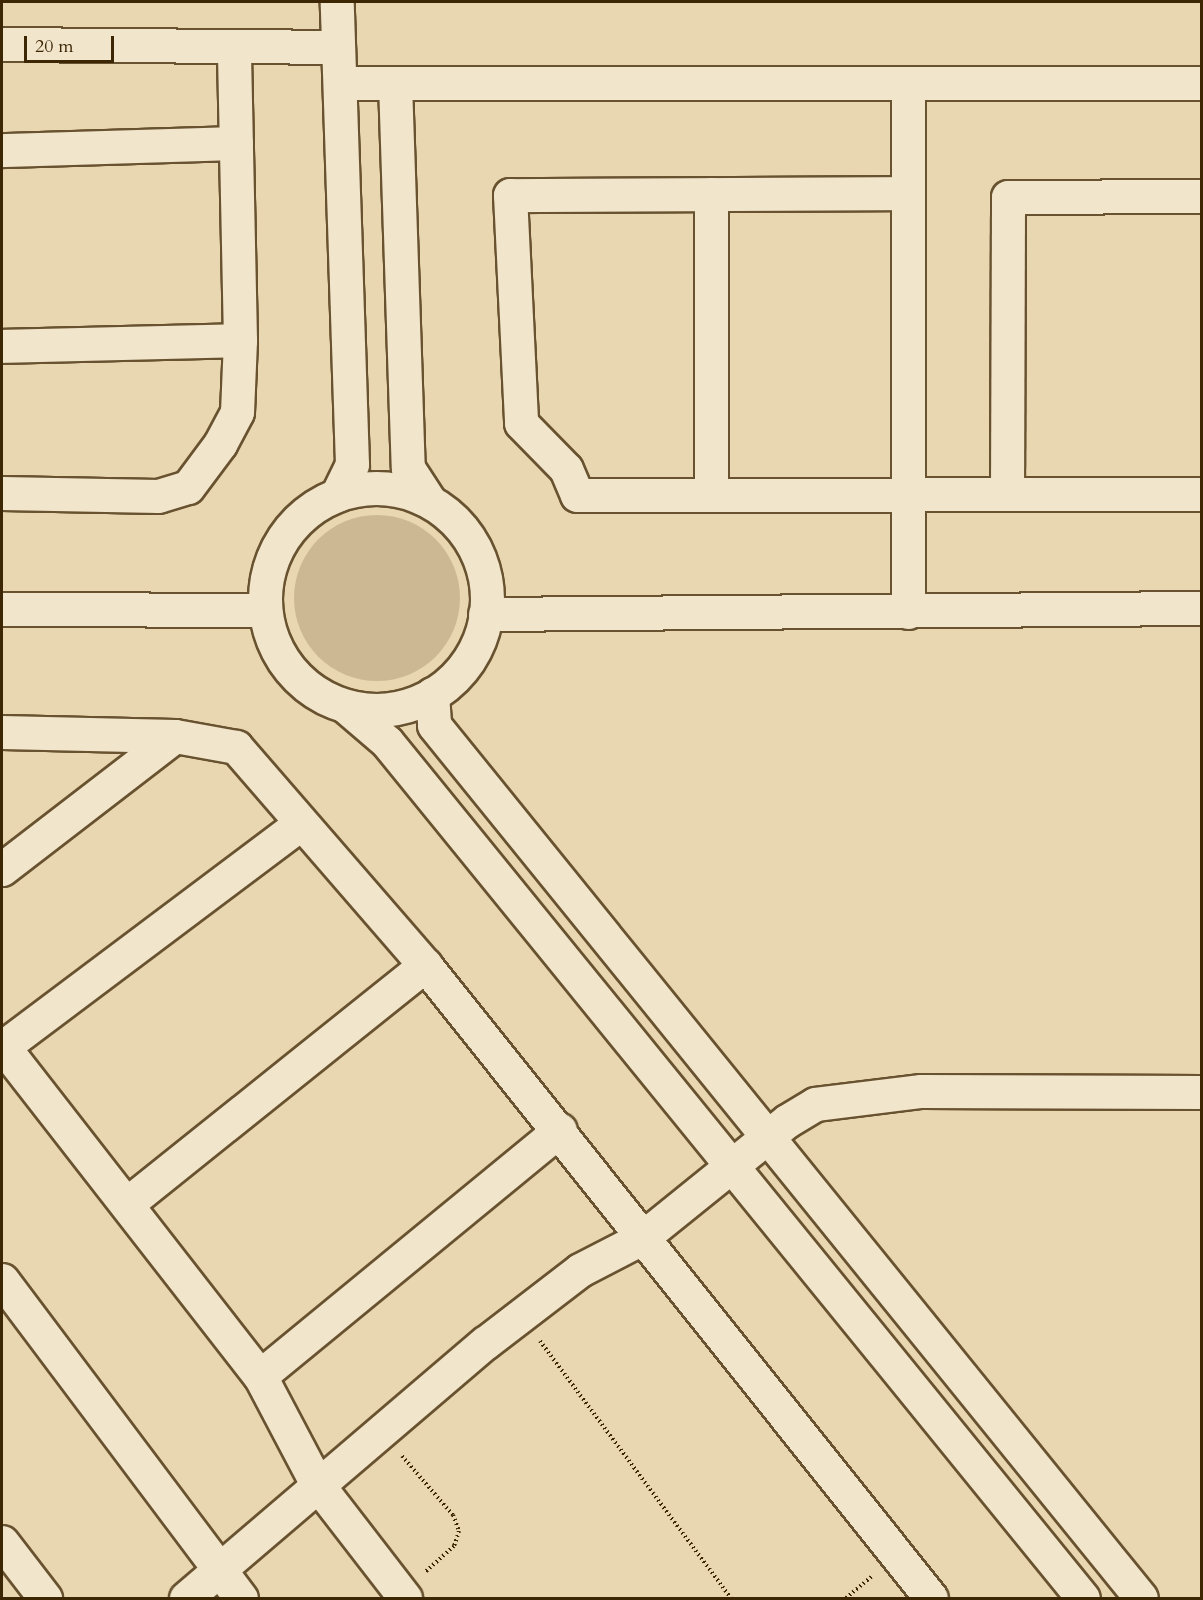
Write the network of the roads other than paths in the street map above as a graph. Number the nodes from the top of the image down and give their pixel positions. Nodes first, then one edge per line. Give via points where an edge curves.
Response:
1 (337, 2) edge
2 (2, 44) edge
3 (234, 46) junction
4 (338, 47) junction
5 (394, 82) junction
6 (340, 83) junction
7 (908, 83) junction
8 (1202, 83) edge
9 (236, 143) junction
10 (2, 150) edge
11 (908, 193) junction
12 (711, 194) junction
13 (1202, 196) edge
14 (240, 340) junction
15 (2, 346) edge
16 (2, 493) edge
17 (908, 493) junction
18 (1007, 494) junction
19 (1202, 494) edge
20 (337, 495) junction
21 (711, 495) junction
22 (428, 499) junction
23 (1202, 608) edge
24 (2, 609) edge
25 (265, 610) junction
26 (908, 612) junction
27 (485, 614) junction
28 (432, 694) junction
29 (345, 706) junction
30 (2, 732) edge
31 (175, 736) junction
32 (301, 823) junction
33 (2, 869) edge
34 (425, 965) junction
35 (2, 1046) edge
36 (1202, 1092) edge
37 (560, 1130) junction
38 (768, 1137) junction
39 (732, 1167) junction
40 (128, 1203) junction
41 (642, 1238) junction
42 (2, 1280) edge
43 (260, 1376) junction
44 (317, 1484) junction
45 (2, 1542) edge
46 (1116, 1567) junction
47 (219, 1570) junction
48 (403, 1596) edge
49 (1080, 1598) edge
50 (45, 1599) edge
51 (186, 1599) edge
52 (241, 1599) edge
53 (931, 1599) edge
54 (1141, 1599) edge

1 - 4 street
2 - 3 street
3 - 4 street
3 - 9 street
4 - 6 street
5 - 6 street
5 - 7 street
5 - 22 street via 408,468
6 - 20 street via 352,464
7 - 8 street
7 - 11 street
9 - 10 street
9 - 14 street
11 - 12 street
11 - 17 street
12 - 21 street
12 - 21 street via 510,195 521,423 566,469 577,495
13 - 18 street via 1008,197
14 - 15 street
14 - 16 street via 237,412 220,444 188,487 158,496
17 - 18 street
17 - 21 street
17 - 26 street
18 - 19 street
20 - 22 street via 352,488 391,487
20 - 25 street via 316,503 288,528 269,563
22 - 27 street via 458,522 479,555 488,593
23 - 26 street
24 - 25 street
25 - 29 street via 270,636 287,667 313,691
26 - 27 street
27 - 28 street via 484,628 469,661 445,687
28 - 29 street via 414,704 380,711
28 - 38 street via 434,724
29 - 39 street via 387,742
30 - 31 street
31 - 32 street via 236,747
31 - 33 street
32 - 34 street
32 - 35 street
34 - 37 street
34 - 40 street
35 - 40 street
36 - 38 street via 921,1091 864,1096 815,1104
37 - 41 street
37 - 43 street
38 - 39 street
38 - 46 street
39 - 41 street
39 - 49 street
40 - 43 street
41 - 44 street via 580,1270
41 - 53 street
42 - 47 street
43 - 44 street
44 - 47 street
44 - 48 street
45 - 50 street
46 - 49 street
46 - 54 street
47 - 51 street
47 - 52 street

